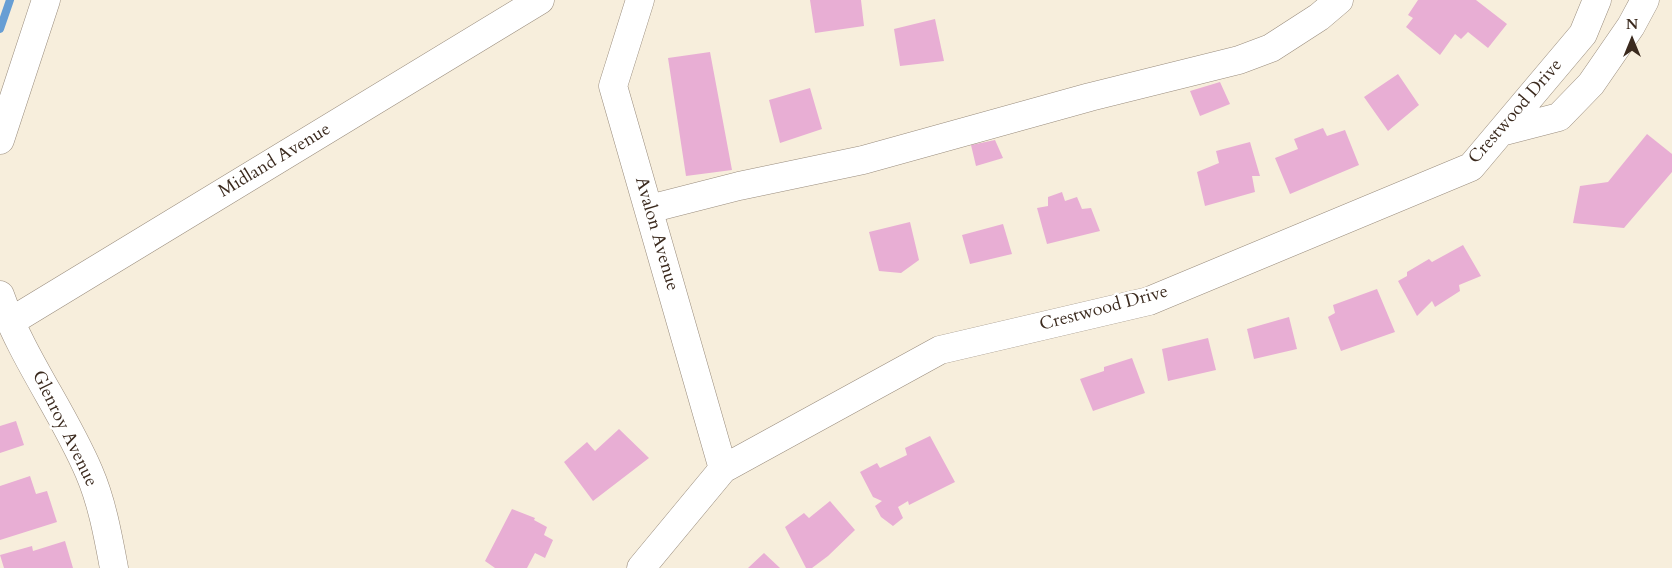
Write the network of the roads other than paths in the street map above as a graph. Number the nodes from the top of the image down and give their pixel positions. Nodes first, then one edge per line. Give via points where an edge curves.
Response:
1 (46, 0) edge
2 (540, 0) edge
3 (640, 0) edge
4 (1339, 0) edge
5 (1597, 0) edge
6 (1645, 0) edge
7 (1501, 132) junction
8 (0, 140) edge
9 (649, 209) junction
10 (0, 295) edge
11 (10, 322) junction
12 (723, 469) junction
13 (114, 568) edge
14 (641, 568) edge

1 - 8 street
2 - 11 street, Midland Avenue
3 - 9 street, Avalon Avenue via 613,86
4 - 9 street via 1271,48 1239,60 1090,97 890,153
5 - 7 street, Crestwood Drive via 1583,34
6 - 7 street via 1591,84 1559,117
7 - 12 street, Crestwood Drive via 1471,167 1149,301 940,350
9 - 12 street, Avalon Avenue
10 - 11 street, Glenroy Avenue
11 - 13 street, Glenroy Avenue via 90,473
12 - 14 street, Crestwood Drive

